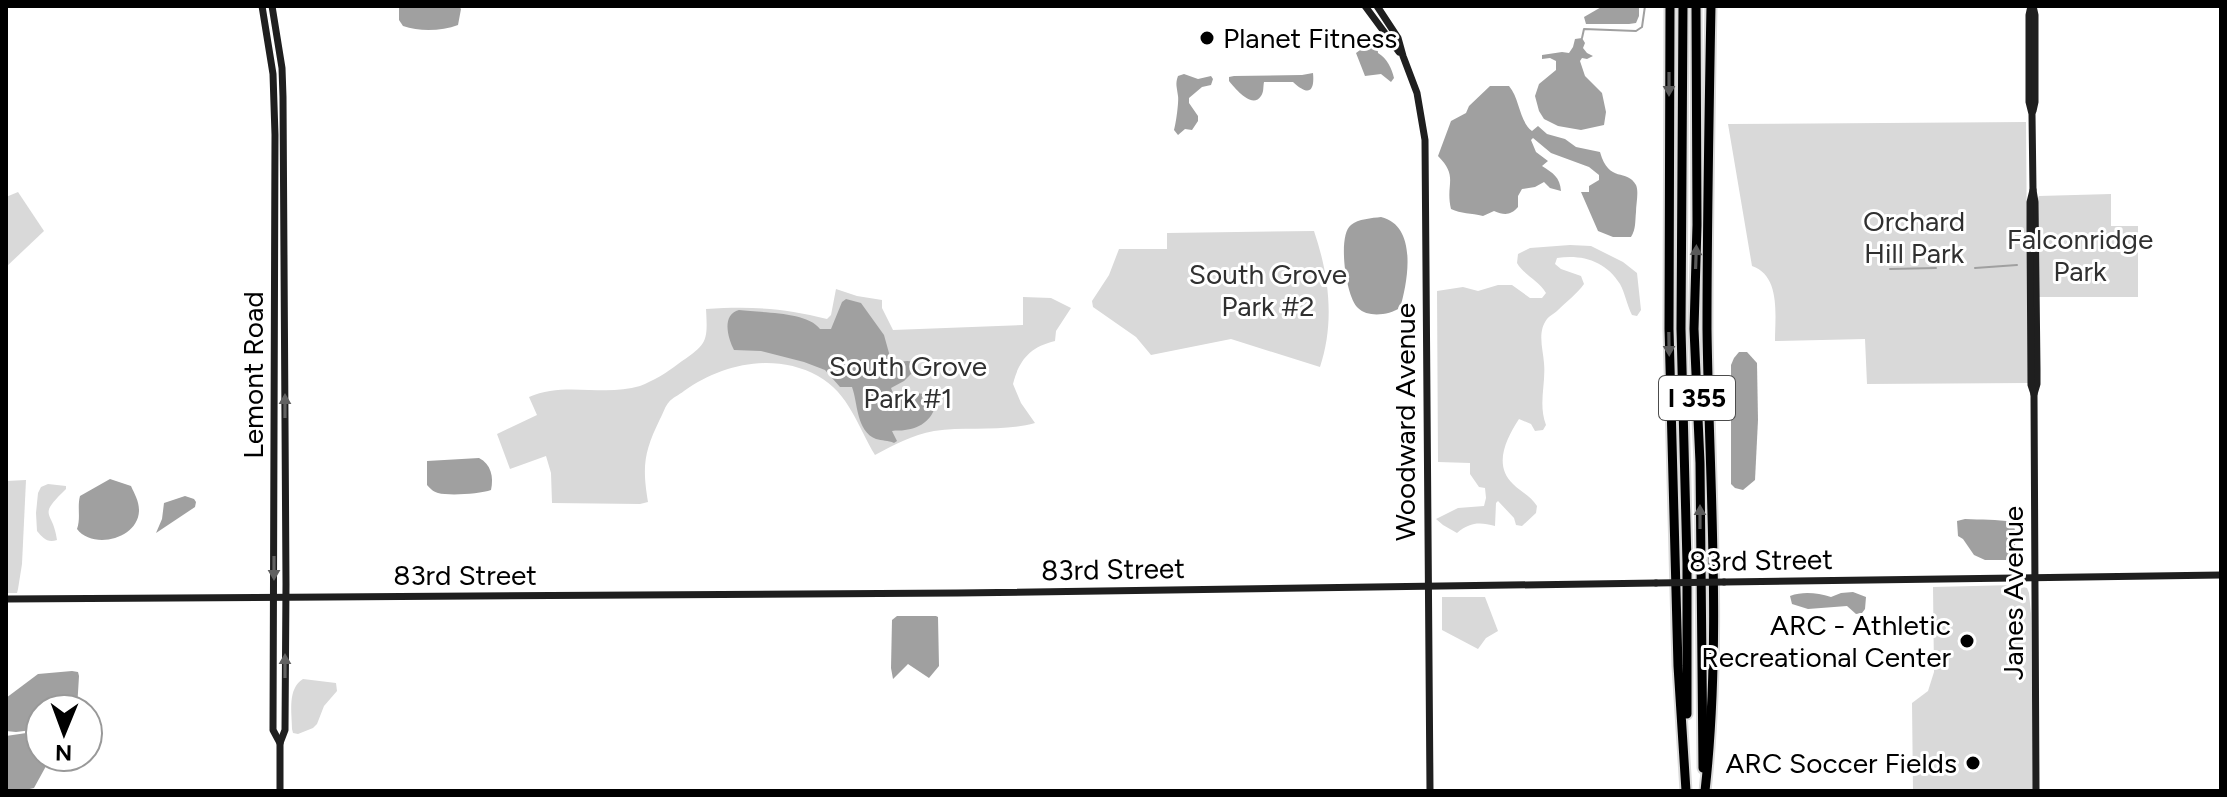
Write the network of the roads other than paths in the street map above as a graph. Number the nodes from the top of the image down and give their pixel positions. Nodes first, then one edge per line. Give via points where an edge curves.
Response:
1 (262, 6) edge
2 (272, 6) edge
3 (1365, 6) edge
4 (1377, 6) edge
5 (1670, 6) edge
6 (1683, 6) edge
7 (1696, 6) edge
8 (1709, 6) edge
9 (2032, 6) edge
10 (1403, 56) junction
11 (2221, 575) edge
12 (2035, 578) junction
13 (1428, 587) junction
14 (286, 598) junction
15 (6, 599) edge
16 (274, 599) junction
17 (280, 743) junction
18 (280, 791) edge
19 (1430, 791) edge
20 (1686, 791) edge
21 (1704, 791) edge
22 (2036, 791) edge

1 -> 16 main road, Lemont Road via 273,74 275,135
14 -> 2 main road, Lemont Road via 283,97
3 - 10 main road, Woodward Avenue
4 - 10 main road, Woodward Avenue
5 -> 20 highway via 1670,360
6 - 20 highway, I 355
21 -> 7 highway, I 355 via 1694,329
8 - 21 highway via 1712,627
9 - 12 main road, Janes Avenue
10 - 13 main road, Woodward Avenue via 1419,102 1426,147
11 - 12 main road, 83rd Street
12 - 13 main road, 83rd Street, bridge
12 - 22 main road, Janes Avenue
13 - 14 main road, 83rd Street
13 - 19 main road, Woodward Avenue
14 - 16 main road, 83rd Street
17 -> 14 main road, Lemont Road via 285,730
15 - 16 main road, 83rd Street
16 - 17 main road, Lemont Road via 273,730
17 - 18 main road, Lemont Road

